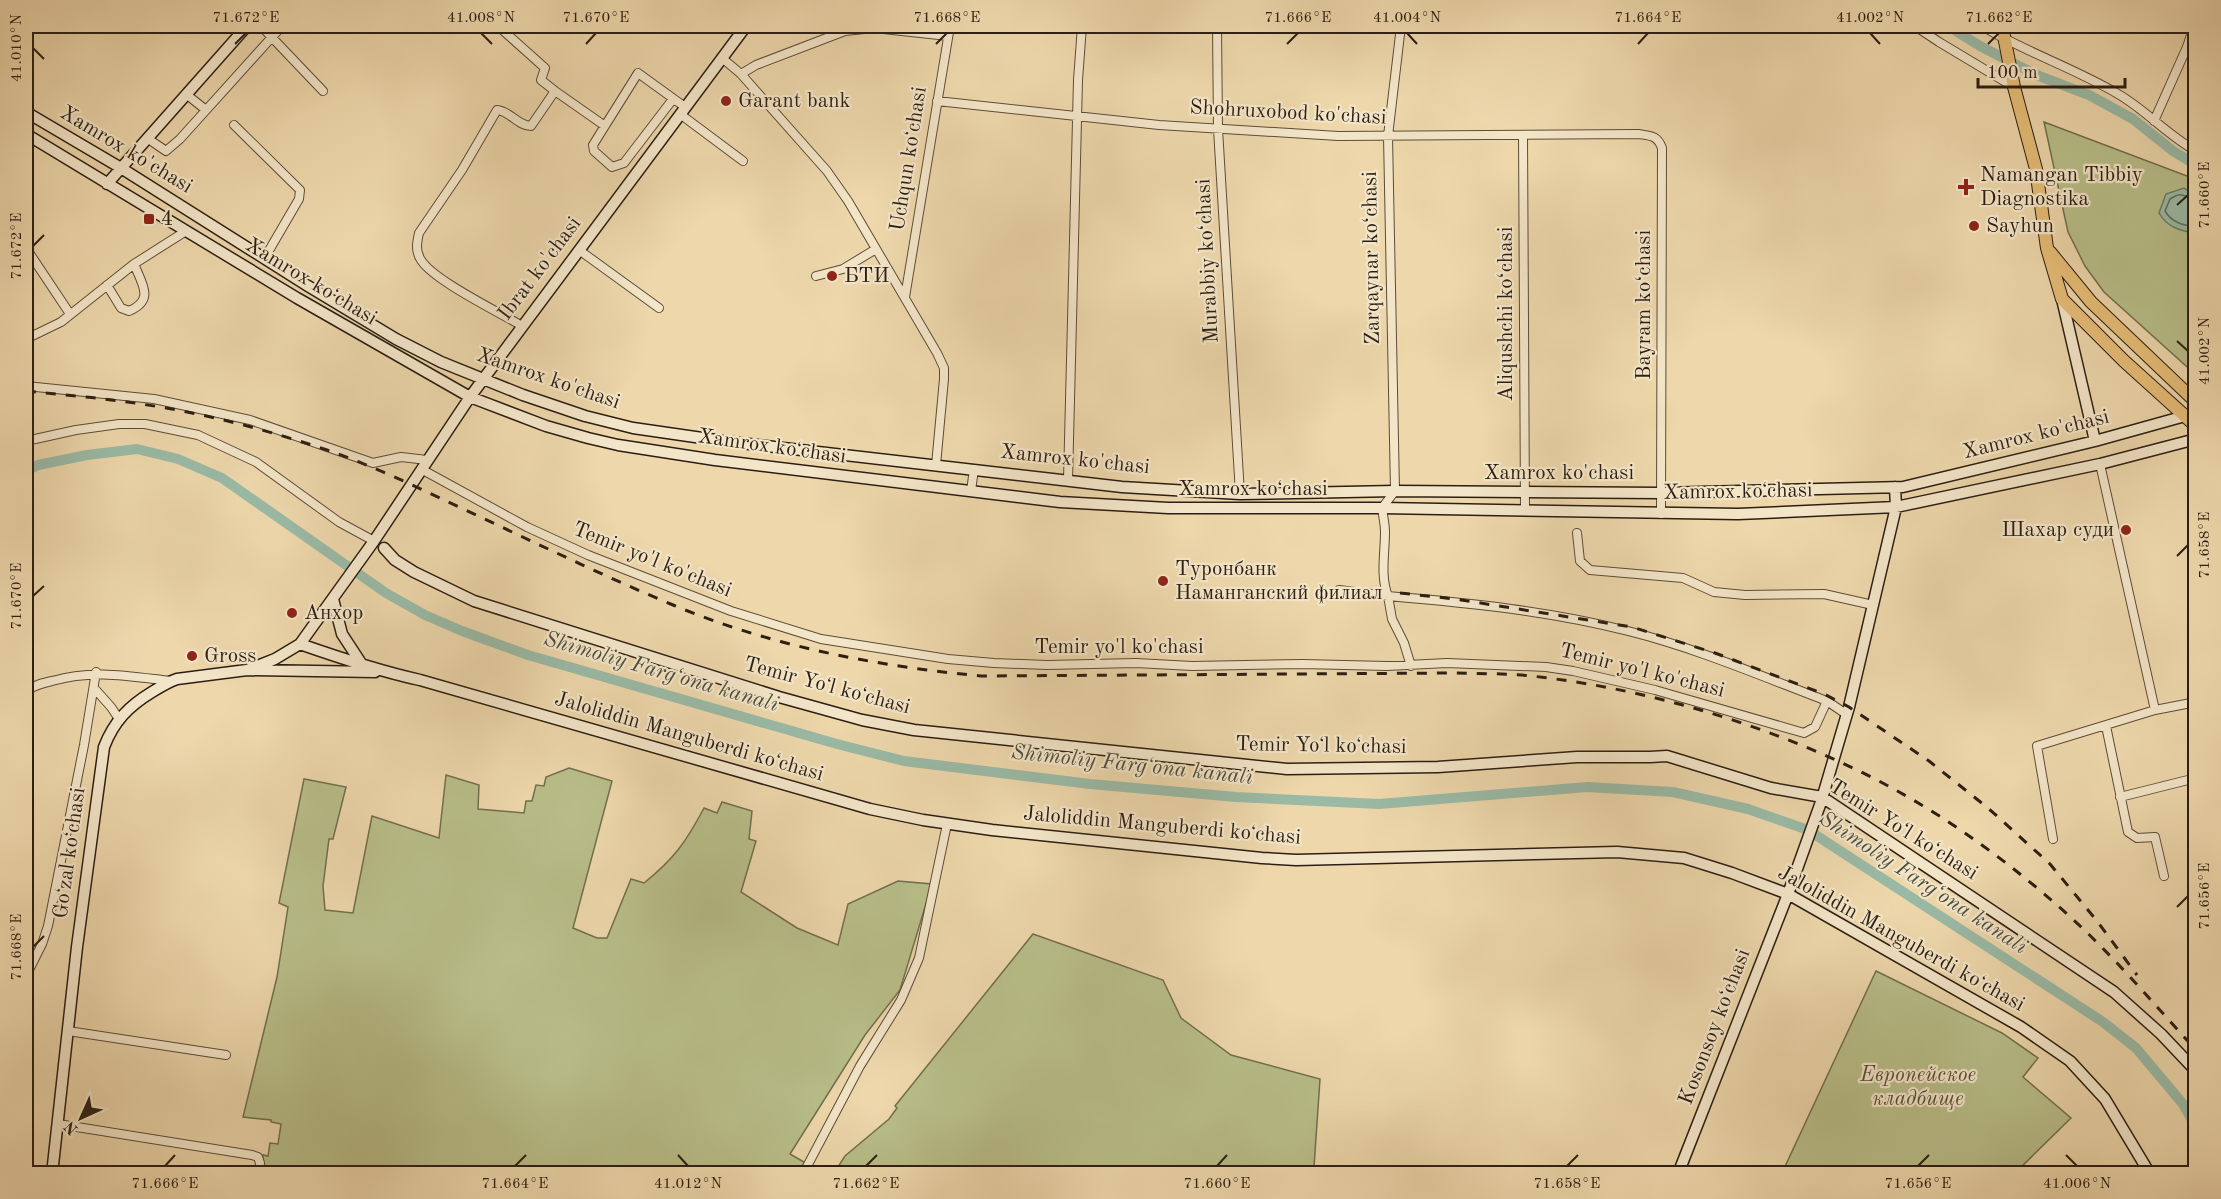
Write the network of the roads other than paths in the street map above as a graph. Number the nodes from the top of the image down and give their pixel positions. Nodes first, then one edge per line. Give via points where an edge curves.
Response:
1 (247, 26) edge
2 (261, 26) edge
3 (282, 26) edge
4 (498, 26) edge
5 (746, 26) edge
6 (950, 26) edge
7 (1082, 26) edge
8 (1217, 26) edge
9 (1401, 26) edge
10 (1915, 26) edge
11 (1982, 26) edge
12 (2001, 26) edge
13 (2193, 26) edge
14 (948, 36) junction
15 (271, 38) junction
16 (2005, 45) junction
17 (722, 58) junction
18 (741, 74) junction
19 (2013, 82) junction
20 (323, 91) dead end
21 (555, 91) junction
22 (186, 94) junction
23 (673, 99) junction
24 (937, 101) junction
25 (206, 110) junction
26 (682, 111) junction
27 (26, 112) edge
28 (1078, 116) junction
29 (2154, 121) junction
30 (234, 125) dead end
31 (605, 126) junction
32 (1218, 129) junction
33 (26, 134) edge
34 (1638, 134) joint
35 (1523, 135) junction
36 (1388, 136) junction
37 (147, 138) junction
38 (2196, 151) edge
39 (743, 161) dead end
40 (121, 168) junction
41 (107, 184) junction
42 (186, 231) junction
43 (26, 248) edge
44 (2047, 248) junction
45 (876, 249) junction
46 (579, 250) junction
47 (264, 259) junction
48 (134, 264) junction
49 (816, 276) dead end
50 (107, 285) junction
51 (904, 298) junction
52 (2062, 299) junction
53 (659, 308) dead end
54 (70, 314) junction
55 (522, 326) junction
56 (26, 339) edge
57 (483, 379) junction
58 (26, 386) edge
59 (470, 397) junction
60 (2196, 402) edge
61 (2190, 417) edge
62 (2196, 426) edge
63 (2196, 439) edge
64 (26, 441) edge
65 (2095, 441) junction
66 (424, 464) junction
67 (2100, 464) junction
68 (936, 465) junction
69 (975, 469) junction
70 (1068, 480) junction
71 (1895, 487) junction
72 (971, 491) junction
73 (1395, 491) junction
74 (1525, 492) junction
75 (1661, 493) junction
76 (1240, 494) junction
77 (1896, 507) junction
78 (1382, 508) junction
79 (1525, 511) junction
80 (1661, 514) junction
81 (1577, 533) dead end
82 (379, 545) junction
83 (1339, 590) dead end
84 (1389, 596) junction
85 (333, 599) junction
86 (1873, 605) junction
87 (300, 644) junction
88 (361, 663) junction
89 (1411, 666) junction
90 (247, 670) junction
91 (96, 672) junction
92 (381, 672) junction
93 (170, 681) junction
94 (94, 688) junction
95 (26, 691) edge
96 (1827, 701) junction
97 (2196, 702) edge
98 (2155, 710) junction
99 (1846, 714) junction
100 (119, 719) junction
101 (2106, 726) junction
102 (2196, 778) edge
103 (2120, 797) junction
104 (1822, 800) junction
105 (947, 824) junction
106 (2053, 839) dead end
107 (2164, 876) dead end
108 (1788, 894) junction
109 (26, 976) edge
110 (68, 1031) junction
111 (226, 1055) dead end
112 (2196, 1071) edge
113 (58, 1124) junction
114 (52, 1173) edge
115 (259, 1173) edge
116 (803, 1173) edge
117 (1678, 1173) edge
118 (2150, 1173) edge

1 - 22 main road
2 - 15 street
3 - 15 street
4 - 21 street via 545,68 541,80
5 - 17 main road, Ibrat ko'chasi
6 - 14 street, Uchqun koʻchasi
7 - 28 street
8 - 32 street, Murabbiy ko‘chasi
9 - 36 street, Zarqaynar ko‘chasi
10 - 19 street
11 - 16 street
12 - 16 main road
13 - 29 street
14 - 18 street via 874,28 845,31
14 - 24 street, Uchqun koʻchasi
15 - 20 street
15 - 25 street
16 - 19 main road
16 - 29 street via 2116,93
17 - 18 street
17 - 26 main road, Ibrat ko'chasi
18 - 45 street via 827,171
19 - 44 main road via 2036,169
21 - 31 street
21 - 55 street via 531,126 524,126 500,109 494,112 462,170 419,233 416,244 420,259 432,273
22 - 25 street
22 - 37 main road
23 - 26 street
23 - 31 street via 638,73
23 - 31 street via 620,166 610,166 594,151 593,145
24 - 28 street, Shohruxobod ko'chasi
24 - 51 street, Uchqun koʻchasi
25 - 37 street via 166,151
26 - 39 street
26 - 46 main road, Ibrat ko'chasi
27 - 40 main road, Xamrox ko'chasi
28 - 32 street, Shohruxobod ko'chasi
28 - 70 street
29 - 38 street
30 - 47 street via 300,190 299,199
32 - 36 street, Shohruxobod ko'chasi
32 - 76 street, Murabbiy ko‘chasi
33 - 41 main road, Xamrox koʻchasi
34 - 35 street, Shohruxobod ko'chasi
34 - 75 street, Bayram ko‘chasi via 1654,136 1662,148
35 - 36 street, Shohruxobod ko'chasi
35 - 74 street, Aliqushchi ko‘chasi
36 - 73 street, Zarqaynar ko‘chasi
37 - 40 main road
40 - 41 main road
40 - 47 main road, Xamrox ko'chasi
41 - 42 main road, Xamrox koʻchasi
42 - 48 street
42 - 59 main road, Xamrox koʻchasi
43 - 54 street
44 - 52 main road
44 - 60 main road via 2091,302
45 - 49 street via 843,269
45 - 51 street
46 - 53 street
46 - 55 main road, Ibrat ko'chasi
47 - 57 main road, Xamrox ko'chasi via 396,339
48 - 50 street
48 - 50 street via 145,296 138,307 129,311 121,308
50 - 54 street
51 - 68 street via 944,368
52 - 61 main road via 2124,361
52 - 65 main road
54 - 56 street
55 - 57 main road, Ibrat ko'chasi
57 - 59 main road, Ibrat ko'chasi
57 - 68 main road, Xamrox ko'chasi via 585,416 633,428
58 - 66 street via 154,399 250,420 373,463 400,457
59 - 66 main road, Ibrat ko'chasi
59 - 72 main road, Xamrox koʻchasi via 546,426 618,445
61 - 62 main road
61 - 65 main road, Xamrox ko'chasi
63 - 67 main road, Xamrox koʻchasi
64 - 82 street via 119,424 145,424 198,435 256,462 339,522
65 - 71 main road, Xamrox ko'chasi
66 - 82 main road, Ibrat ko'chasi
66 - 89 street, Temir yo'l ko'chasi via 527,526 588,555 731,611 821,639 994,663
67 - 77 main road, Xamrox koʻchasi
67 - 98 street
68 - 69 main road, Xamrox ko'chasi
69 - 70 main road, Xamrox ko'chasi
69 - 72 street
70 - 76 main road, Xamrox ko'chasi
71 - 75 main road, Xamrox ko'chasi
71 - 77 main road, Kosonsoy koʻchasi
72 - 78 main road, Xamrox koʻchasi via 1060,502 1168,508
73 - 74 main road, Xamrox ko'chasi
73 - 76 main road, Xamrox ko'chasi
73 - 78 street
74 - 75 main road, Xamrox ko'chasi
74 - 79 street, Aliqushchi ko‘chasi
75 - 80 street, Bayram ko‘chasi
77 - 80 main road, Xamrox koʻchasi
77 - 86 main road, Kosonsoy koʻchasi
78 - 79 main road, Xamrox koʻchasi
78 - 84 street via 1384,576
79 - 80 main road, Xamrox koʻchasi
81 - 86 street via 1580,561 1590,570 1683,578 1714,592 1824,594
82 - 85 main road, Ibrat ko'chasi
82 - 104 main road, Temir Yoʻl koʻchasi via 414,572 474,600 779,697 914,730 1287,769 1667,756
83 - 84 street
84 - 89 street via 1392,619
84 - 96 street via 1514,609 1629,631
85 - 87 main road, Ibrat ko'chasi
85 - 88 main road via 342,634
86 - 99 main road, Kosonsoy koʻchasi
87 - 88 main road, Jaloliddin Manguberdi koʻchasi
87 - 90 main road
88 - 92 main road, Jaloliddin Manguberdi koʻchasi
89 - 96 street, Temir yo'l ko'chasi via 1485,663 1573,670 1804,733 1815,727
90 - 92 main road
90 - 93 main road, Goʻzal koʻchasi
91 - 93 street
91 - 94 street
91 - 95 street via 65,677
92 - 105 main road, Jaloliddin Manguberdi koʻchasi via 870,809
93 - 100 main road, Goʻzal koʻchasi via 135,702
94 - 100 street
94 - 109 street via 48,926
96 - 99 street
97 - 98 street
98 - 101 street
99 - 104 main road, Kosonsoy koʻchasi
100 - 110 main road, Goʻzal koʻchasi via 104,747
101 - 103 street
101 - 106 street via 2037,746
102 - 103 street
103 - 107 street via 2128,832 2137,838 2155,837
104 - 108 main road, Kosonsoy koʻchasi
104 - 112 main road, Temir Yoʻl koʻchasi via 2114,992
105 - 108 main road, Jaloliddin Manguberdi koʻchasi via 1296,860 1648,853 1684,858
105 - 116 street via 916,966 901,1000 860,1066
108 - 117 main road, Kosonsoy koʻchasi
108 - 118 main road, Jaloliddin Manguberdi koʻchasi via 2021,1027 2070,1061 2105,1099
110 - 111 street
110 - 113 main road, Goʻzal koʻchasi
113 - 114 main road, Goʻzal koʻchasi
113 - 115 street via 252,1155 258,1157

